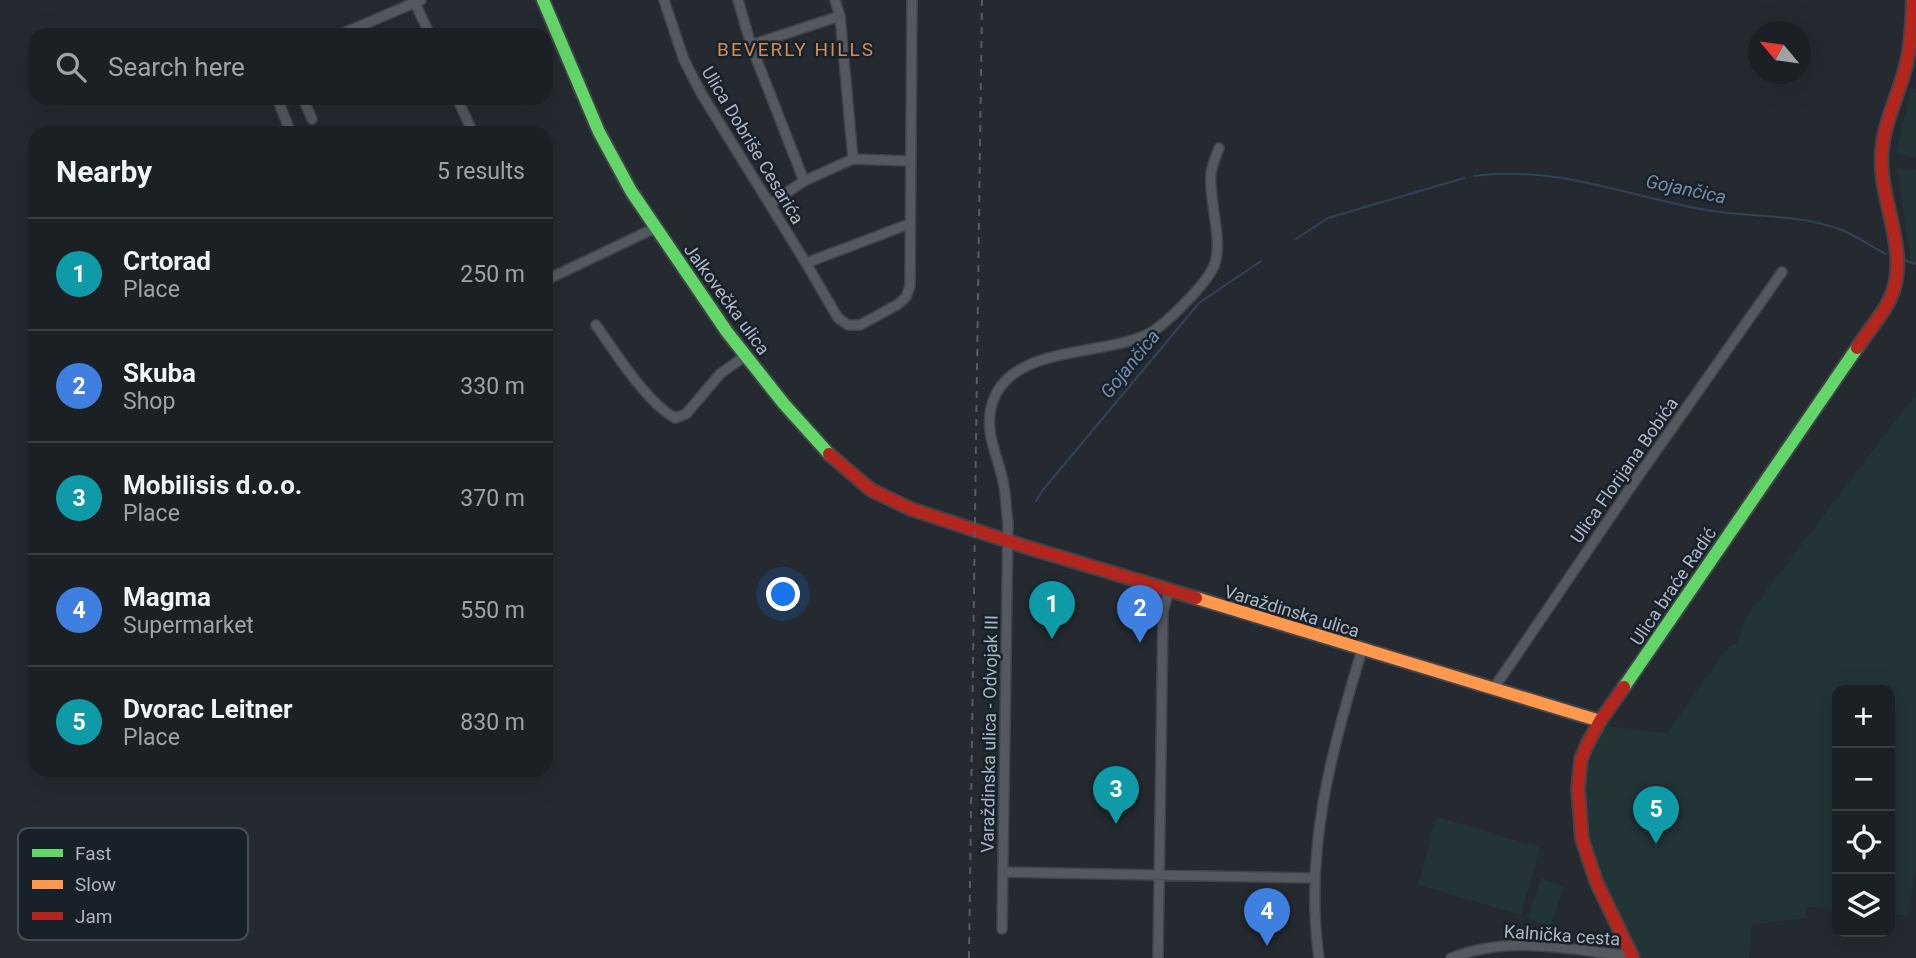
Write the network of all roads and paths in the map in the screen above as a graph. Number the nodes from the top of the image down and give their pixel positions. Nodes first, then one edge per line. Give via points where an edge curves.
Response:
1 (543, 0) edge
2 (664, 0) edge
3 (737, 0) edge
4 (835, 0) edge
5 (912, 0) edge
6 (1913, 0) edge
7 (418, 1) edge
8 (840, 16) junction
9 (355, 28) edge
10 (428, 28) edge
11 (751, 45) junction
12 (1911, 67) edge
13 (280, 105) edge
14 (306, 105) edge
15 (460, 105) edge
16 (312, 119) dead end
17 (288, 126) edge
18 (470, 126) edge
19 (1219, 148) dead end
20 (853, 159) junction
21 (910, 161) junction
22 (804, 181) junction
23 (770, 204) junction
24 (909, 224) junction
25 (655, 228) junction
26 (806, 263) junction
27 (1782, 272) dead end
28 (553, 277) edge
29 (596, 325) dead end
30 (745, 356) junction
31 (976, 529) joint
32 (1007, 540) junction
33 (1169, 591) junction
34 (1362, 650) junction
35 (1494, 688) junction
36 (1600, 721) junction
37 (1003, 872) junction
38 (1160, 875) junction
39 (1314, 878) junction
40 (1002, 929) dead end
41 (1632, 956) edge
42 (1158, 958) edge
43 (1319, 958) edge
44 (1451, 958) edge

1 - 25 main road, Jalkovečka ulica via 599,132
2 - 23 street, Ulica Dobriše Cesarića via 684,60 701,93
3 - 11 street
4 - 8 street
5 - 21 street, Ulica Dobriše Cesarića
6 - 12 main road, Ulica braće Radić
7 - 9 street
7 - 10 street
8 - 11 street
8 - 20 street
11 - 22 street
12 - 36 main road, Ulica braće Radić via 1881,159 1895,253 1894,291 1886,308
13 - 17 street
14 - 16 street
15 - 18 street
19 - 32 street, Varaždinska ulica - Odvojak III via 1211,173 1217,253 1206,278 1168,319 1144,336 1032,363 1010,374 998,391 990,425 1004,484
20 - 21 street
20 - 22 street
21 - 24 street, Ulica Dobriše Cesarića
22 - 23 street
23 - 26 street, Ulica Dobriše Cesarića
24 - 26 street
24 - 26 street, Ulica Dobriše Cesarića via 910,286 906,297 860,324 848,325 838,318
25 - 28 street
25 - 30 main road, Jalkovečka ulica
27 - 35 street, Ulica Florijana Bobića
29 - 30 street via 646,391 675,418 686,414 720,374
30 - 31 main road, Jalkovečka ulica via 811,435 864,485 902,506
31 - 32 main road, Varaždinska ulica
32 - 33 main road, Varaždinska ulica
32 - 37 street, Varaždinska ulica - Odvojak III
33 - 34 main road, Varaždinska ulica
33 - 38 street via 1163,611
34 - 35 main road, Varaždinska ulica
34 - 39 street via 1323,794
35 - 36 main road, Varaždinska ulica
36 - 41 main road, Ulica braće Radić via 1581,759 1580,822 1590,867
37 - 38 street
37 - 40 street, Varaždinska ulica - Odvojak III
38 - 39 street
38 - 42 street
39 - 43 street
41 - 44 street, Kalnička cesta via 1521,944 1476,949

